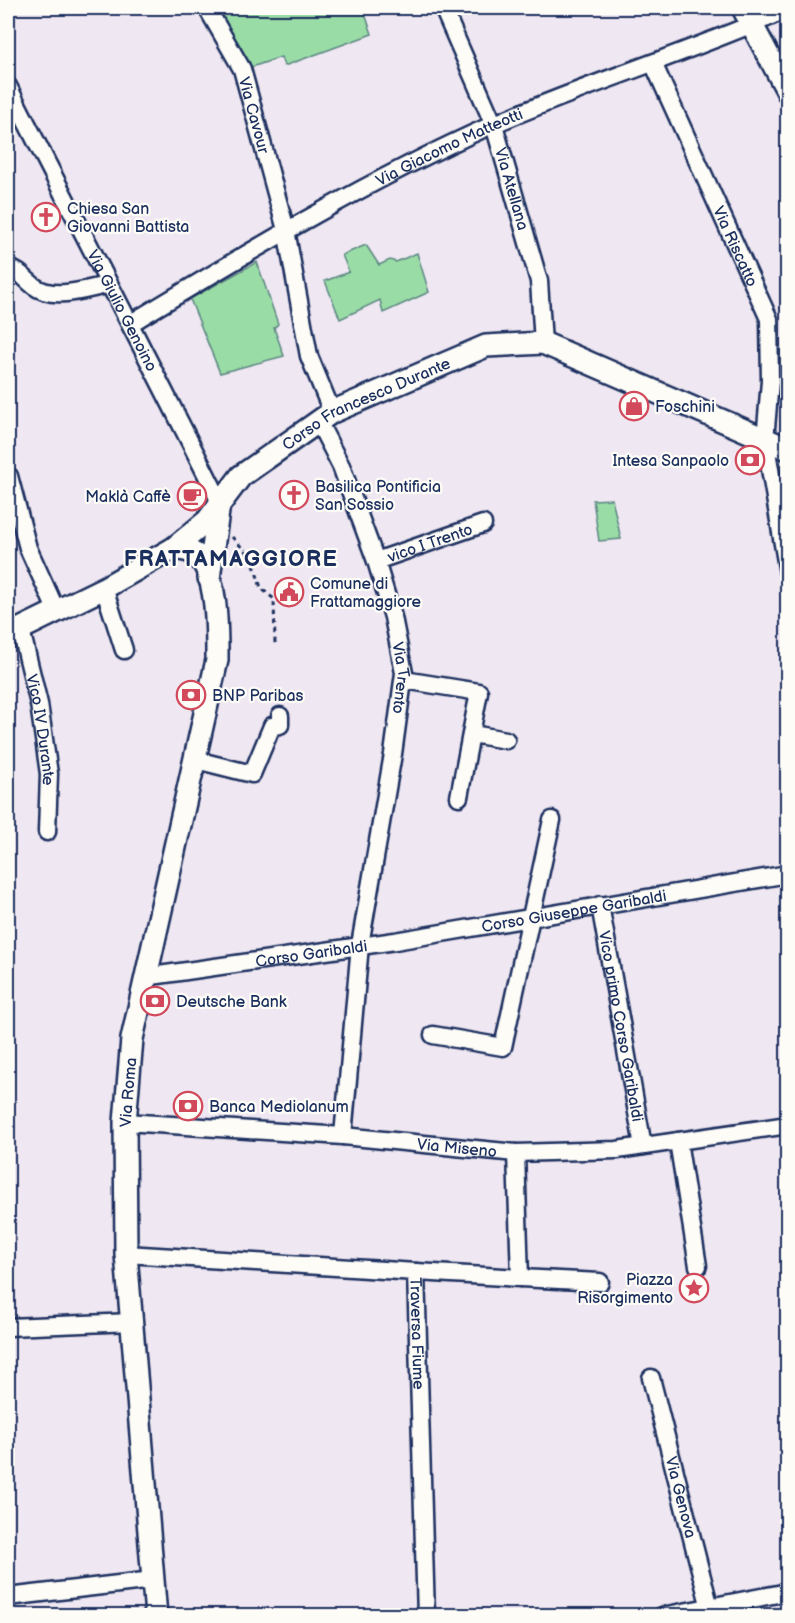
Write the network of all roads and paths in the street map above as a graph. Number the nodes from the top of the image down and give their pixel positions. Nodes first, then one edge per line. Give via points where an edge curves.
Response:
1 (207, 8) edge
2 (443, 8) edge
3 (788, 9) edge
4 (747, 16) edge
5 (653, 63) junction
6 (8, 86) edge
7 (788, 92) edge
8 (494, 124) junction
9 (286, 230) junction
10 (8, 268) edge
11 (107, 285) junction
12 (131, 324) junction
13 (543, 343) junction
14 (326, 418) junction
15 (765, 440) junction
16 (788, 449) edge
17 (9, 476) edge
18 (219, 503) junction
19 (483, 524) dead end
20 (216, 532) junction
21 (174, 548) junction
22 (376, 561) junction
23 (788, 573) edge
24 (209, 578) junction
25 (104, 588) junction
26 (57, 612) junction
27 (14, 632) edge
28 (275, 644) dead end
29 (124, 650) dead end
30 (404, 680) junction
31 (280, 716) dead end
32 (472, 734) junction
33 (506, 740) dead end
34 (196, 760) junction
35 (459, 797) dead end
36 (552, 820) dead end
37 (47, 832) dead end
38 (788, 874) edge
39 (600, 905) junction
40 (530, 917) junction
41 (360, 945) junction
42 (145, 977) junction
43 (433, 1035) dead end
44 (125, 1122) junction
45 (788, 1125) edge
46 (344, 1136) junction
47 (678, 1141) junction
48 (643, 1146) junction
49 (516, 1153) junction
50 (126, 1254) junction
51 (698, 1266) dead end
52 (416, 1272) junction
53 (520, 1278) junction
54 (600, 1282) dead end
55 (133, 1322) junction
56 (8, 1327) edge
57 (651, 1378) dead end
58 (153, 1580) junction
59 (788, 1592) edge
60 (8, 1597) edge
61 (710, 1610) edge
62 (156, 1616) edge
63 (426, 1616) edge
64 (662, 1616) edge

1 - 9 street, Via Cavour via 242,69
2 - 8 street, Via Atellana
3 - 4 street, Via Giacomo Matteotti
4 - 5 street, Via Giacomo Matteotti
4 - 7 street
5 - 8 street, Via Giacomo Matteotti
5 - 15 street, Via Riscatto via 769,319 770,381
6 - 11 street, Via Giulio Genoino
8 - 9 street, Via Giacomo Matteotti via 401,168
8 - 13 street, Via Atellana via 539,281
9 - 12 street, Via Giacomo Matteotti
9 - 14 street, Via Cavour via 309,356
10 - 11 street via 19,272 36,288 51,293
11 - 12 street, Via Giulio Genoino
12 - 18 street, Via Giulio Genoino
13 - 14 street, Corso Francesco Durante via 486,346
13 - 15 street, Corso Francesco Durante
14 - 18 street, Corso Francesco Durante via 241,476
14 - 22 street, Via Trento
15 - 16 street, Corso Francesco Durante
15 - 23 street, Via Riscatto
17 - 26 street via 28,548
18 - 20 street, Via Roma
18 - 21 street, Corso Francesco Durante via 207,521
19 - 22 street, vico I Trento
20 - 24 street, Via Roma
20 - 28 path via 230,536 245,549 252,558 261,588 274,599
21 - 24 street, Via Roma via 194,553 202,560
21 - 25 street, Corso Francesco Durante
22 - 30 street, Via Trento via 393,617
24 - 34 street, Via Roma via 217,620 217,660
25 - 26 street, Corso Francesco Durante
25 - 29 street
26 - 27 street, Corso Francesco Durante
27 - 37 street, Vico IV Durante via 39,704 49,774
30 - 32 street via 479,692
30 - 41 street, Via Trento
31 - 34 street via 280,725 272,726 252,774
32 - 33 street
32 - 35 street
34 - 42 street, Via Roma
36 - 40 street
38 - 39 street, Corso Giuseppe Garibaldi
39 - 40 street, Corso Giuseppe Garibaldi
39 - 48 street, Vico primo Corso Garibaldi
40 - 41 street, Corso Giuseppe Garibaldi
40 - 43 street via 503,1047
41 - 42 street, Corso Garibaldi
41 - 46 street, Corso Garibaldi
42 - 44 street, Via Roma via 132,1039
44 - 46 street, Via Miseno
44 - 50 street, Via Roma
45 - 47 street, Via Miseno
46 - 49 street, Via Miseno
47 - 48 street, Via Miseno
47 - 51 street
48 - 49 street, Via Miseno
49 - 53 street
50 - 52 street, Traversa Fiume
50 - 55 street, Via Roma
52 - 53 street
52 - 63 street, Traversa Fiume
53 - 54 street
55 - 56 street
55 - 58 street, Via Roma
57 - 61 street, Via Genova
58 - 60 street
58 - 62 street, Via Roma
59 - 61 street
61 - 64 street

